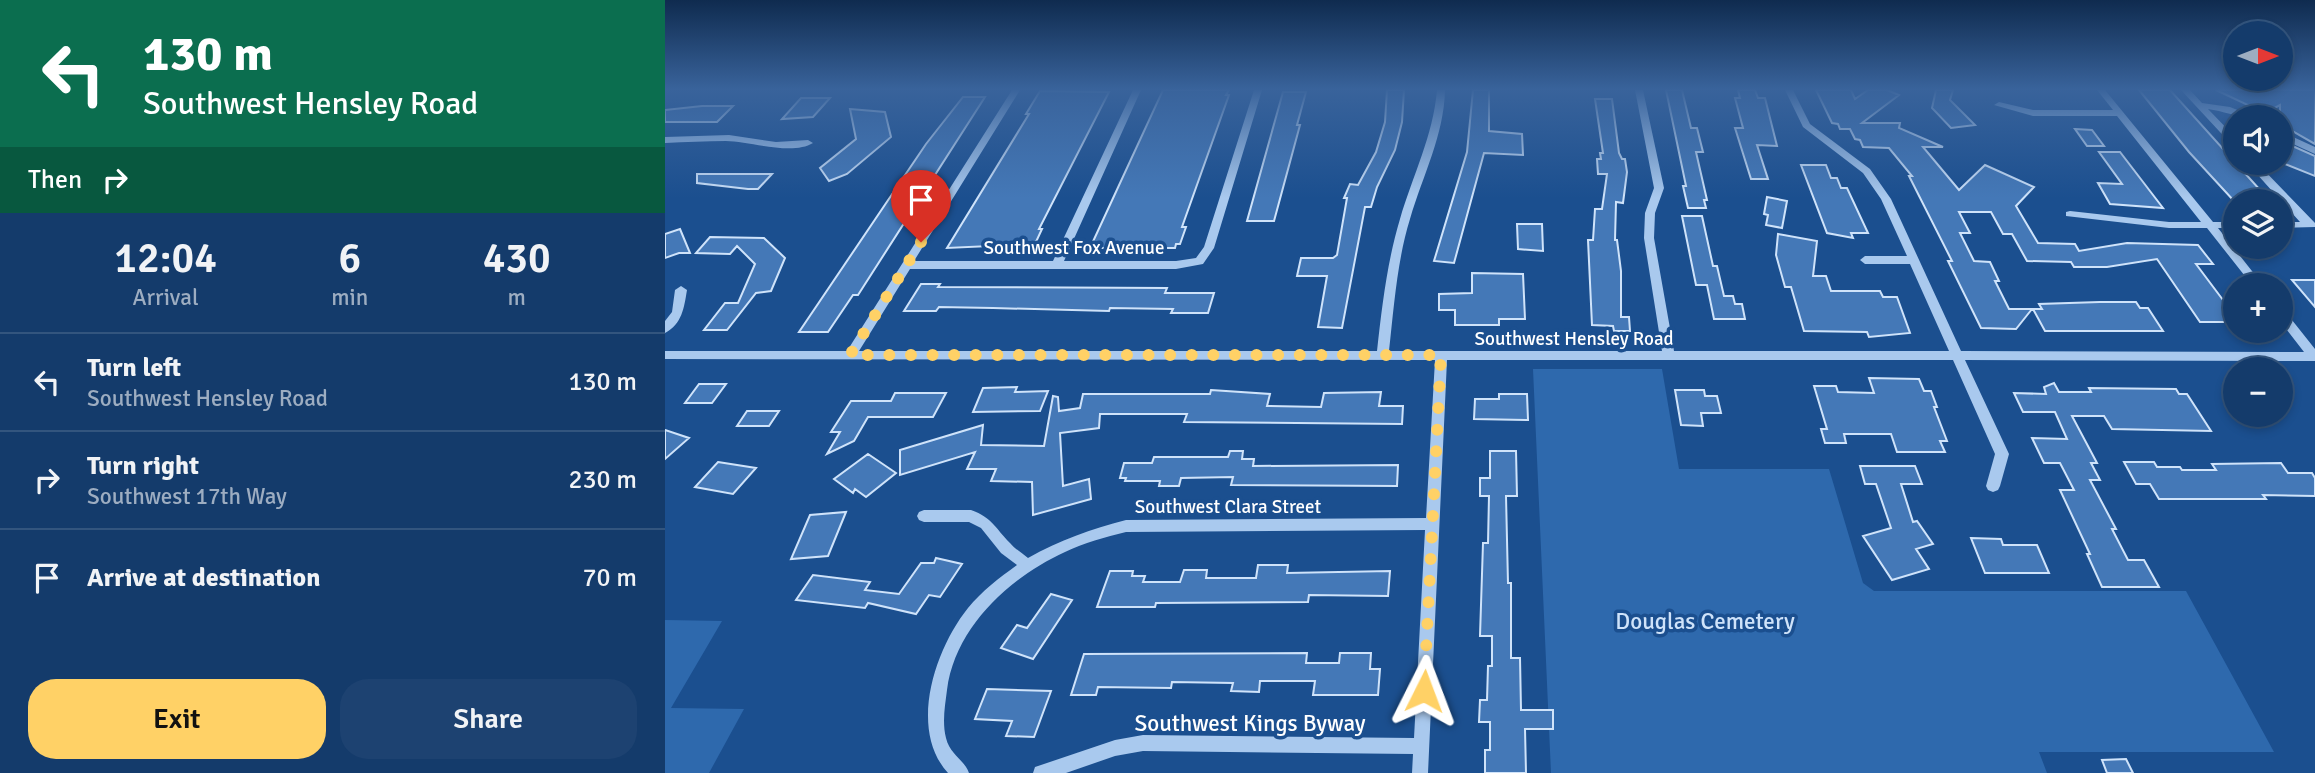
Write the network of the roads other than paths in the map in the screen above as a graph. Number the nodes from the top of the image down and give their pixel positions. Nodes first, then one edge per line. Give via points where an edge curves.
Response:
1 (994, 126) edge
2 (1120, 126) edge
3 (1247, 126) edge
4 (1435, 126) edge
5 (1646, 126) edge
6 (1807, 126) edge
7 (2131, 126) edge
8 (665, 140) edge
9 (2293, 140) edge
10 (808, 143) dead end
11 (2315, 151) edge
12 (2264, 175) edge
13 (2070, 214) dead end
14 (2211, 225) junction
15 (2223, 225) edge
16 (2293, 225) edge
17 (2312, 225) edge
18 (1865, 260) dead end
19 (1914, 260) junction
20 (1199, 261) joint
21 (907, 265) junction
22 (1056, 265) junction
23 (2249, 273) edge
24 (681, 290) dead end
25 (665, 329) edge
26 (2293, 329) edge
27 (665, 355) edge
28 (850, 355) junction
29 (1383, 355) junction
30 (1441, 355) junction
31 (1669, 355) junction
32 (1957, 356) junction
33 (2315, 357) edge
34 (1993, 486) dead end
35 (924, 516) dead end
36 (1432, 524) junction
37 (1026, 564) junction
38 (1421, 746) junction
39 (961, 773) edge
40 (1041, 773) edge
41 (1420, 773) edge

1 - 21 street
2 - 22 street
3 - 20 street via 1209,248
4 - 29 street via 1397,250
5 - 31 street via 1658,188 1649,238
6 - 19 street via 1876,181
7 - 14 street
8 - 10 street
9 - 11 street
12 - 17 street
13 - 14 street
14 - 15 street
14 - 23 street
16 - 17 street
18 - 19 street
19 - 32 street
20 - 22 street, Southwest Fox Avenue
21 - 22 street, Southwest Fox Avenue
21 - 28 street
24 - 25 street via 678,313
26 - 33 street
27 - 28 street, Southwest Hensley Road
28 - 29 street, Southwest Hensley Road
29 - 30 street, Southwest Hensley Road
30 - 31 street, Southwest Hensley Road
30 - 36 street
31 - 32 street, Southwest Hensley Road
32 - 33 street, Southwest Hensley Road
32 - 34 street via 2002,454
35 - 37 street via 971,516 986,524 1006,549
36 - 37 street, Southwest Clara Street via 1126,526 1079,538
36 - 38 street
37 - 39 street via 982,603 958,638 941,675 936,700 940,748
38 - 40 street, Southwest Kings Byway via 1143,743
38 - 41 street

